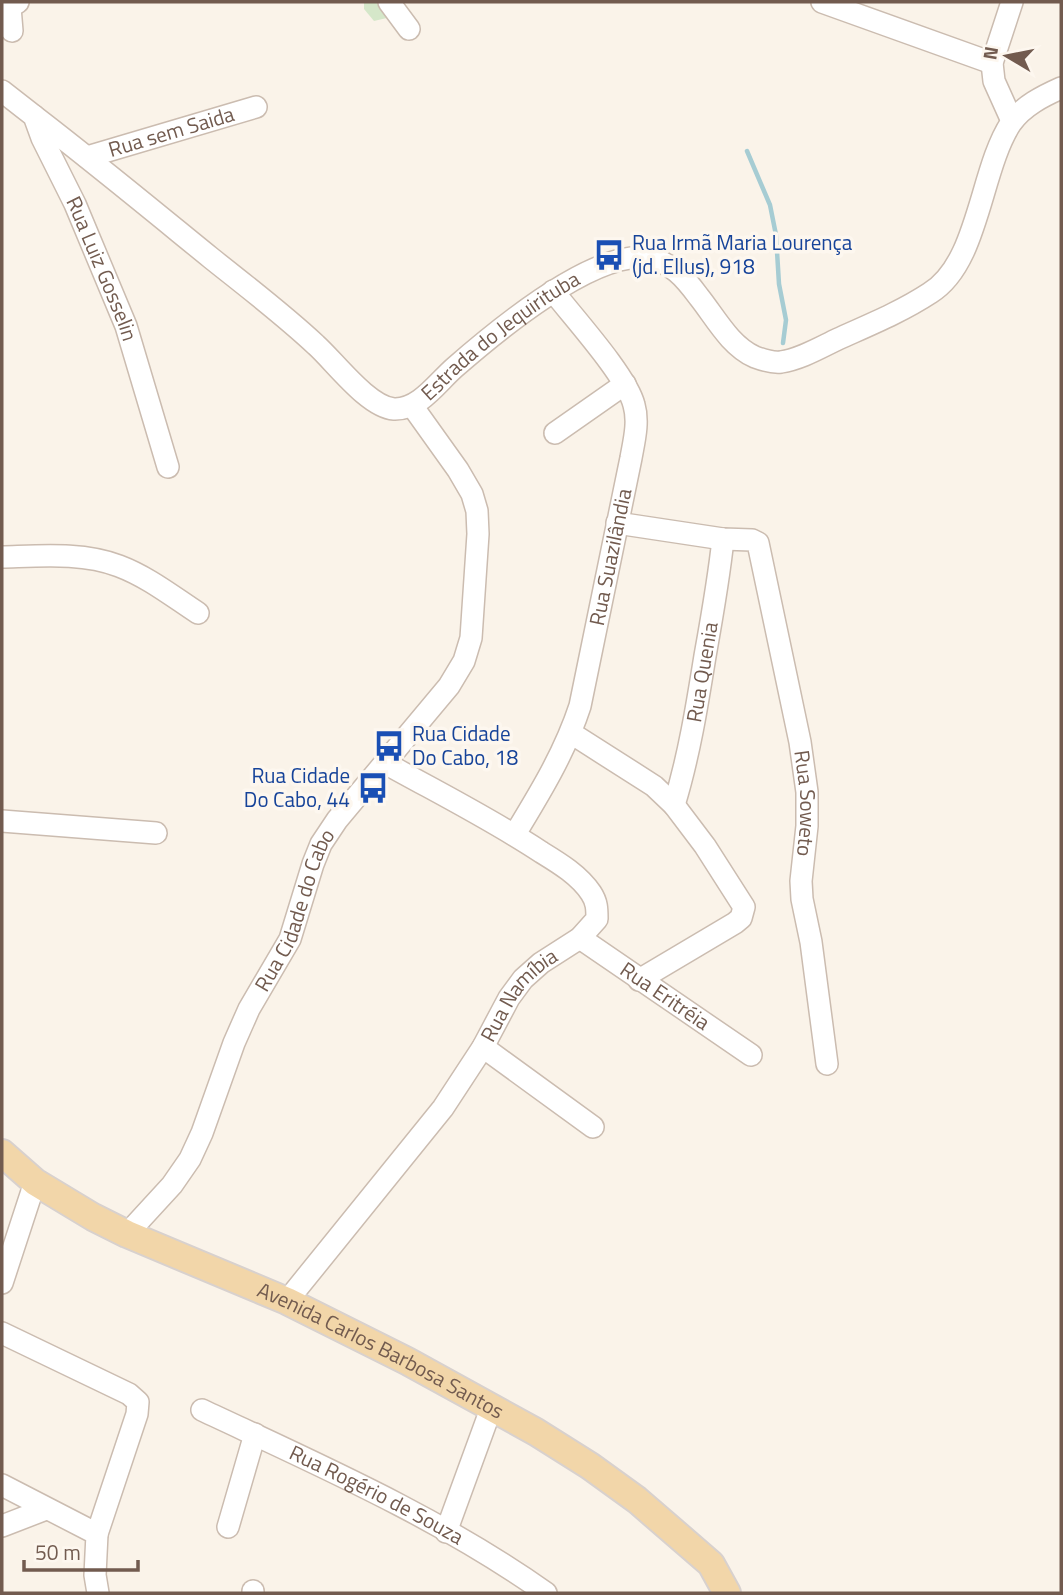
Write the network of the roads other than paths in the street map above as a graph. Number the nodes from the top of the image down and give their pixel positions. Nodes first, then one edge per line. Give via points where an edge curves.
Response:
1 (18, 2) edge
2 (390, 2) edge
3 (822, 2) edge
4 (1012, 2) edge
5 (410, 29) dead end
6 (12, 31) dead end
7 (992, 63) junction
8 (1061, 88) edge
9 (2, 91) edge
10 (256, 107) dead end
11 (34, 116) junction
12 (1012, 121) junction
13 (87, 157) junction
14 (553, 291) junction
15 (625, 384) junction
16 (413, 407) junction
17 (555, 433) dead end
18 (168, 467) dead end
19 (617, 523) junction
20 (723, 539) junction
21 (2, 557) edge
22 (198, 613) dead end
23 (571, 733) junction
24 (385, 763) junction
25 (674, 805) junction
26 (2, 821) edge
27 (156, 833) dead end
28 (515, 834) junction
29 (580, 938) junction
30 (639, 980) junction
31 (484, 1047) junction
32 (751, 1055) dead end
33 (827, 1064) dead end
34 (593, 1127) dead end
35 (2, 1153) edge
36 (35, 1182) junction
37 (127, 1234) junction
38 (2, 1283) edge
39 (287, 1301) junction
40 (2, 1333) edge
41 (492, 1406) junction
42 (202, 1410) dead end
43 (255, 1434) junction
44 (5, 1487) edge
45 (46, 1509) junction
46 (4, 1525) edge
47 (228, 1527) dead end
48 (446, 1532) junction
49 (97, 1534) junction
50 (97, 1584) edge
51 (545, 1593) edge
52 (727, 1593) edge

1 - 6 street via 10,7
2 - 5 street
3 - 7 street
4 - 7 street
7 - 12 street via 994,81
8 - 12 street, Estrada do Jequirituba
9 - 11 street, Rua Luiz Gosselin
10 - 13 street, Rua sem Saida
11 - 13 street, Estrada do Jequirituba
11 - 18 street, Rua Luiz Gosselin via 126,326
12 - 14 street, Estrada do Jequirituba via 961,259 950,276 908,306 785,362 754,356 742,348 678,271 660,260 623,258
13 - 16 street, Estrada do Jequirituba via 313,342 364,393 392,409
14 - 15 street, Rua Suazilândia
14 - 16 street, Estrada do Jequirituba via 457,365
15 - 17 street
15 - 19 street, Rua Suazilândia via 635,407 636,424
16 - 24 street, Rua Cidade do Cabo via 443,446 477,511 473,617 464,661 449,686
19 - 20 street
19 - 23 street, Rua Suazilândia
20 - 25 street, Rua Quenia via 700,687
20 - 33 street, Rua Soweto via 758,543 800,742 807,792 802,899
21 - 22 street via 51,556 117,565
23 - 25 street via 654,786
23 - 28 street, Rua Suazilândia
24 - 28 street, Rua Namíbia
24 - 37 street, Rua Cidade do Cabo via 321,844 290,939 249,1009 190,1159
25 - 30 street via 740,899 744,914
26 - 27 street
28 - 29 street, Rua Namíbia via 579,879 592,894 597,919
29 - 30 street, Rua Eritréia
29 - 31 street, Rua Namíbia via 523,979
30 - 32 street, Rua Eritréia
31 - 34 street
31 - 39 street, Rua Namíbia via 443,1108
35 - 36 main road, Avenida Carlos Barbosa Santos
36 - 37 main road, Avenida Carlos Barbosa Santos
36 - 38 street
37 - 39 main road, Avenida Carlos Barbosa Santos
39 - 41 main road, Avenida Carlos Barbosa Santos
40 - 49 street via 138,1402
41 - 48 street
41 - 52 main road, Avenida Carlos Barbosa Santos via 637,1500 711,1564
42 - 43 street, Rua Rogério de Souza
43 - 47 street
43 - 48 street, Rua Rogério de Souza
44 - 45 street
44 - 46 street
45 - 46 street
45 - 49 street
48 - 51 street, Rua Rogério de Souza
49 - 50 street

